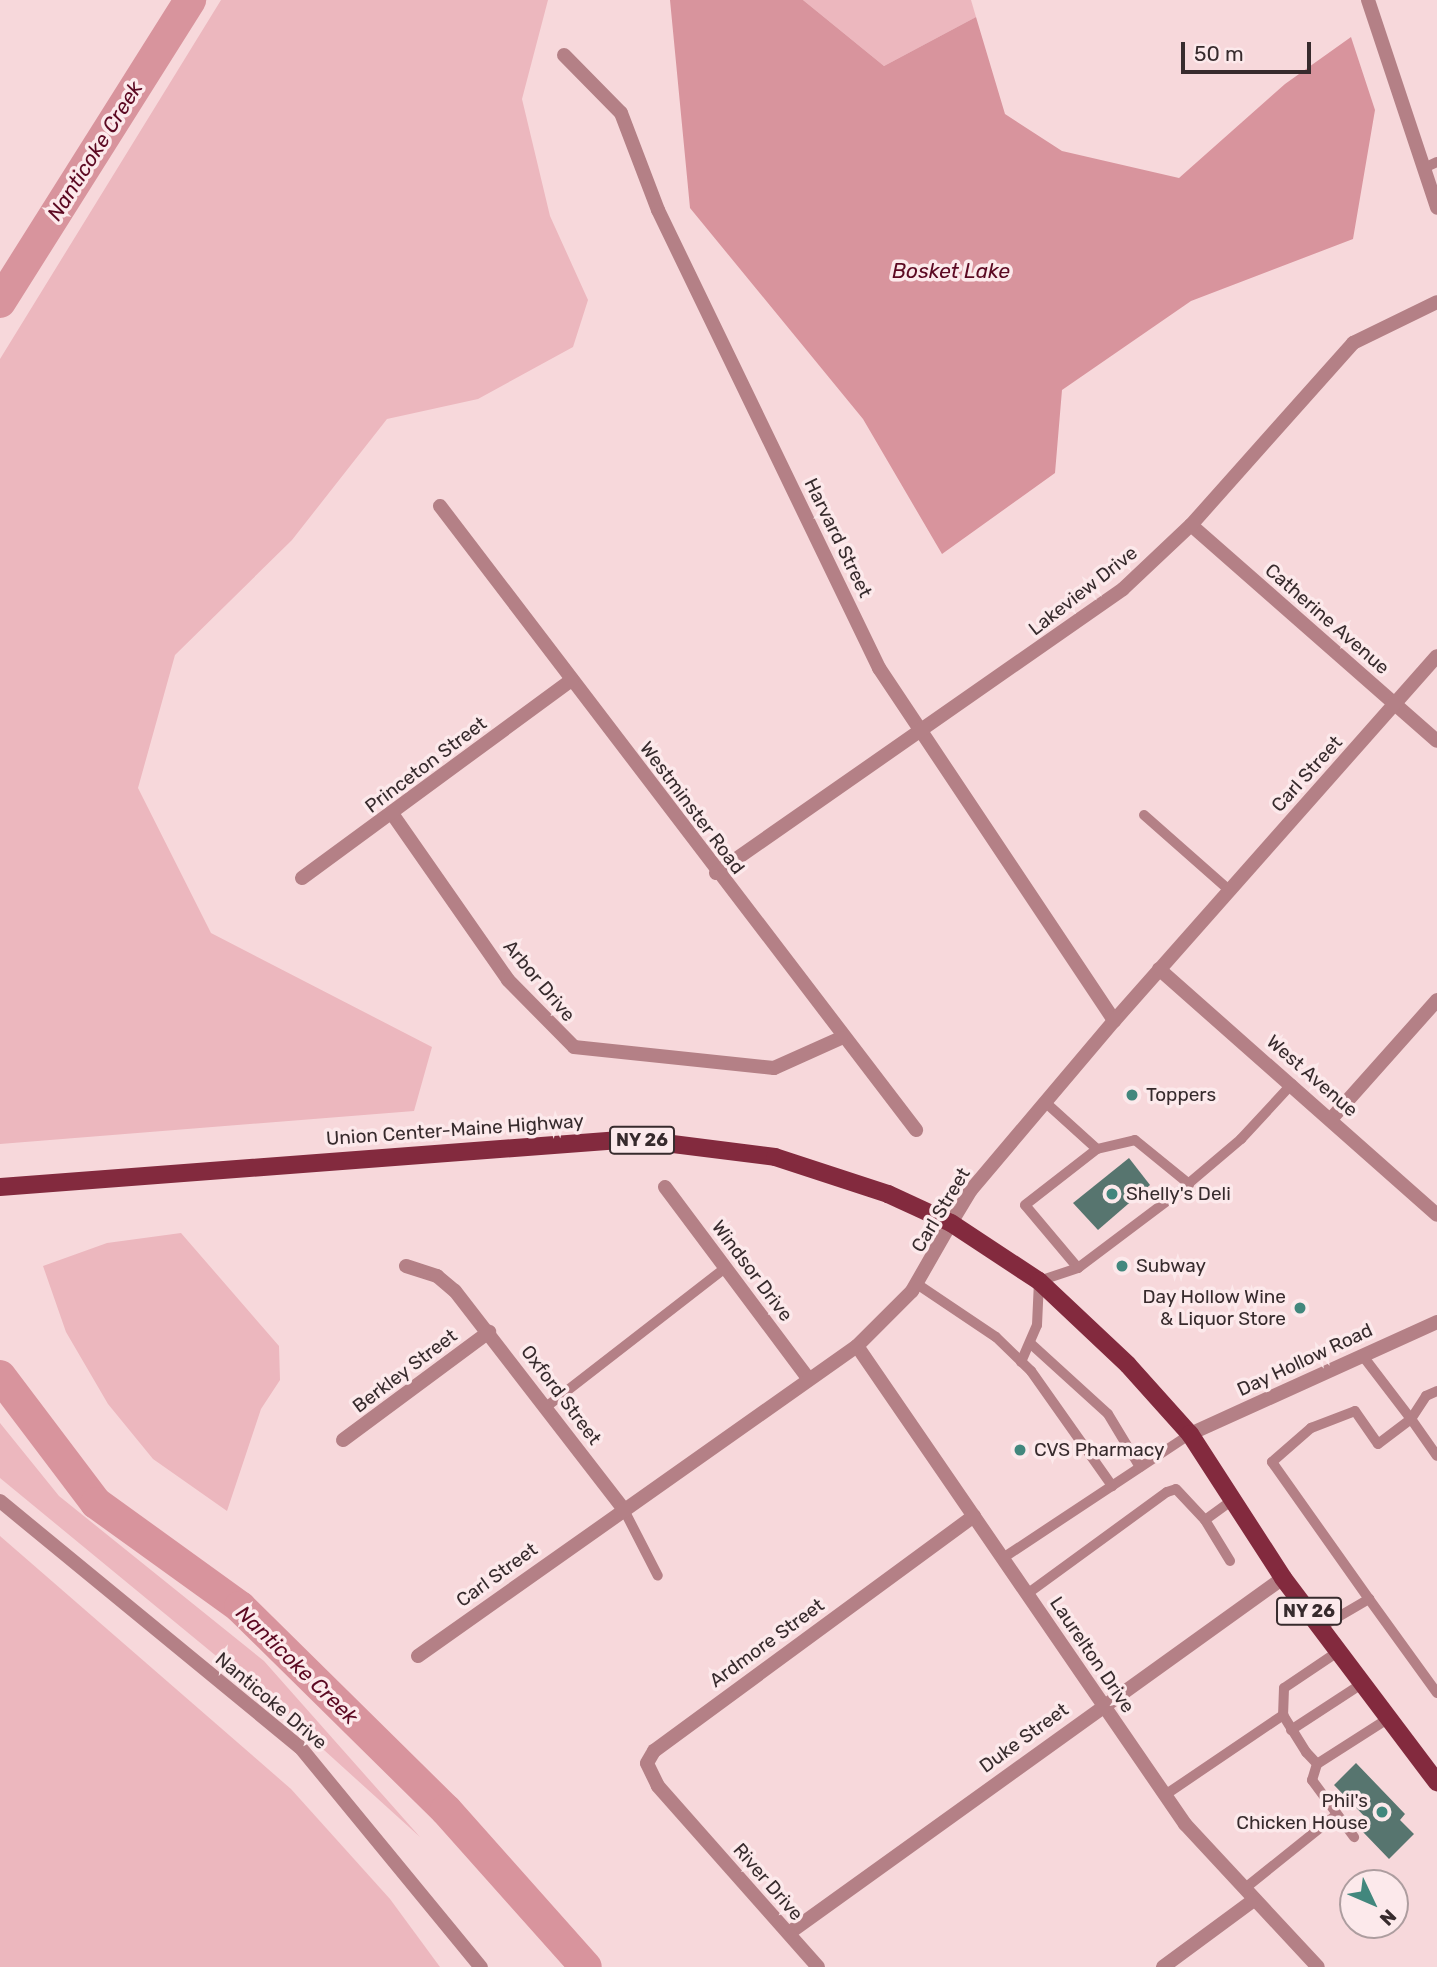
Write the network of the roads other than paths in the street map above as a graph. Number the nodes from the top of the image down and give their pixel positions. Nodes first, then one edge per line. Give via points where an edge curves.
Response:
1 (1368, 0) edge
2 (564, 55) dead end
3 (1430, 165) edge
4 (1437, 208) edge
5 (1437, 302) edge
6 (440, 506) dead end
7 (1191, 525) junction
8 (1437, 656) edge
9 (572, 680) junction
10 (1395, 704) junction
11 (916, 731) junction
12 (1437, 741) edge
13 (393, 815) junction
14 (1144, 815) dead end
15 (716, 873) junction
16 (302, 878) dead end
17 (1229, 890) junction
18 (1159, 969) junction
19 (1437, 1000) edge
20 (1114, 1021) junction
21 (841, 1038) junction
22 (1292, 1084) junction
23 (1045, 1102) junction
24 (1332, 1118) junction
25 (916, 1130) dead end
26 (1097, 1149) junction
27 (1189, 1184) junction
28 (665, 1187) dead end
29 (0, 1188) edge
30 (1437, 1215) edge
31 (951, 1223) junction
32 (406, 1266) dead end
33 (725, 1268) junction
34 (1078, 1268) junction
35 (1039, 1281) junction
36 (917, 1284) junction
37 (1437, 1322) edge
38 (489, 1332) junction
39 (1030, 1343) junction
40 (857, 1346) junction
41 (1362, 1355) junction
42 (1021, 1362) junction
43 (807, 1377) junction
44 (1437, 1391) edge
45 (546, 1407) junction
46 (1411, 1419) junction
47 (1190, 1434) junction
48 (343, 1440) dead end
49 (1437, 1456) edge
50 (1140, 1467) junction
51 (1112, 1486) junction
52 (1233, 1500) junction
53 (0, 1501) edge
54 (623, 1508) junction
55 (974, 1516) junction
56 (1205, 1520) junction
57 (1003, 1558) junction
58 (1230, 1561) dead end
59 (658, 1576) dead end
60 (1283, 1578) junction
61 (1027, 1594) junction
62 (1369, 1599) junction
63 (1321, 1627) junction
64 (1339, 1651) junction
65 (418, 1656) dead end
66 (1363, 1683) junction
67 (1437, 1693) edge
68 (1102, 1705) junction
69 (1283, 1715) junction
70 (1389, 1718) junction
71 (1291, 1730) junction
72 (1317, 1765) junction
73 (1437, 1782) edge
74 (1165, 1795) junction
75 (1336, 1815) junction
76 (690, 1822) joint
77 (1354, 1838) dead end
78 (1244, 1889) junction
79 (1254, 1900) junction
80 (789, 1933) junction
81 (481, 1967) edge
82 (818, 1967) edge
83 (1163, 1967) edge
84 (1318, 1967) edge

1 - 3 street
2 - 11 street, Harvard Street via 621,113 658,210 879,667
3 - 4 street
5 - 7 street, Lakeview Drive via 1353,343
6 - 9 street, Westminster Road
7 - 10 street, Catherine Avenue
7 - 11 street, Lakeview Drive via 1123,589
8 - 10 street, Carl Street
9 - 13 street, Princeton Street
9 - 15 street, Westminster Road
10 - 12 street, Catherine Avenue
10 - 17 street, Carl Street
11 - 15 street, Lakeview Drive
11 - 20 street, Harvard Street
13 - 16 street, Princeton Street
13 - 21 street, Arbor Drive via 508,979 574,1047 774,1068
14 - 17 lane
15 - 21 street, Westminster Road
17 - 18 street, Carl Street
18 - 20 street, Carl Street
18 - 22 street, West Avenue
19 - 24 street
20 - 23 street, Carl Street
21 - 25 street, Westminster Road
22 - 24 street, West Avenue
22 - 27 lane
23 - 26 lane
23 - 31 street, Carl Street
24 - 30 street, West Avenue
26 - 27 lane via 1135,1140
26 - 34 lane via 1025,1205
27 - 34 lane
28 - 33 street, Windsor Drive
29 - 31 main road, Union Center-Maine Highway / NY 26 via 524,1144 655,1140 775,1157 847,1178
31 - 35 main road, Union Center-Maine Highway / NY 26
31 - 36 street, Carl Street
32 - 38 street, Oxford Street via 437,1276
33 - 43 street, Windsor Drive
33 - 45 lane
34 - 35 lane
35 - 39 lane
35 - 47 main road, Union Center-Maine Highway / NY 26 via 1094,1329
36 - 40 street, Carl Street
36 - 42 lane
37 - 41 street, Day Hollow Road
38 - 45 street, Oxford Street
38 - 48 street, Berkley Street
39 - 42 lane
39 - 50 lane via 1108,1414
40 - 43 street, Carl Street
40 - 55 street, Laurelton Drive
41 - 46 lane
41 - 47 street, Day Hollow Road
42 - 51 lane
43 - 54 street, Carl Street
44 - 46 lane
45 - 54 street, Oxford Street
46 - 49 lane
46 - 62 lane via 1378,1444 1355,1411 1311,1428 1272,1462
47 - 50 lane
47 - 52 main road, Union Center-Maine Highway / NY 26
50 - 51 lane
51 - 57 lane
52 - 56 lane
52 - 60 main road, Union Center-Maine Highway / NY 26
53 - 81 street, Nanticoke Drive via 300,1747
54 - 59 lane, Oxford Street
54 - 65 street, Carl Street
55 - 57 street, Laurelton Drive
55 - 76 street, Ardmore Street via 654,1751 649,1771
56 - 58 lane
56 - 61 lane via 1176,1489 1167,1492
57 - 61 street, Laurelton Drive
60 - 63 main road, Union Center-Maine Highway / NY 26
60 - 68 street, Duke Street
61 - 68 street, Laurelton Drive
62 - 63 lane
62 - 67 lane
63 - 64 main road, Union Center-Maine Highway / NY 26
64 - 66 main road, Union Center-Maine Highway / NY 26
64 - 69 lane via 1284,1688
66 - 70 main road, Union Center-Maine Highway / NY 26
66 - 71 lane
68 - 74 street, Laurelton Drive
68 - 80 street, Duke Street
69 - 71 lane
69 - 74 lane
70 - 72 lane
70 - 73 main road, Union Center-Maine Highway / NY 26
71 - 72 lane
72 - 75 lane via 1312,1780
74 - 78 street, Laurelton Drive
75 - 77 lane
75 - 78 lane
76 - 80 street, River Drive
78 - 79 street, Laurelton Drive
79 - 83 street
79 - 84 street, Laurelton Drive
80 - 82 street, River Drive

